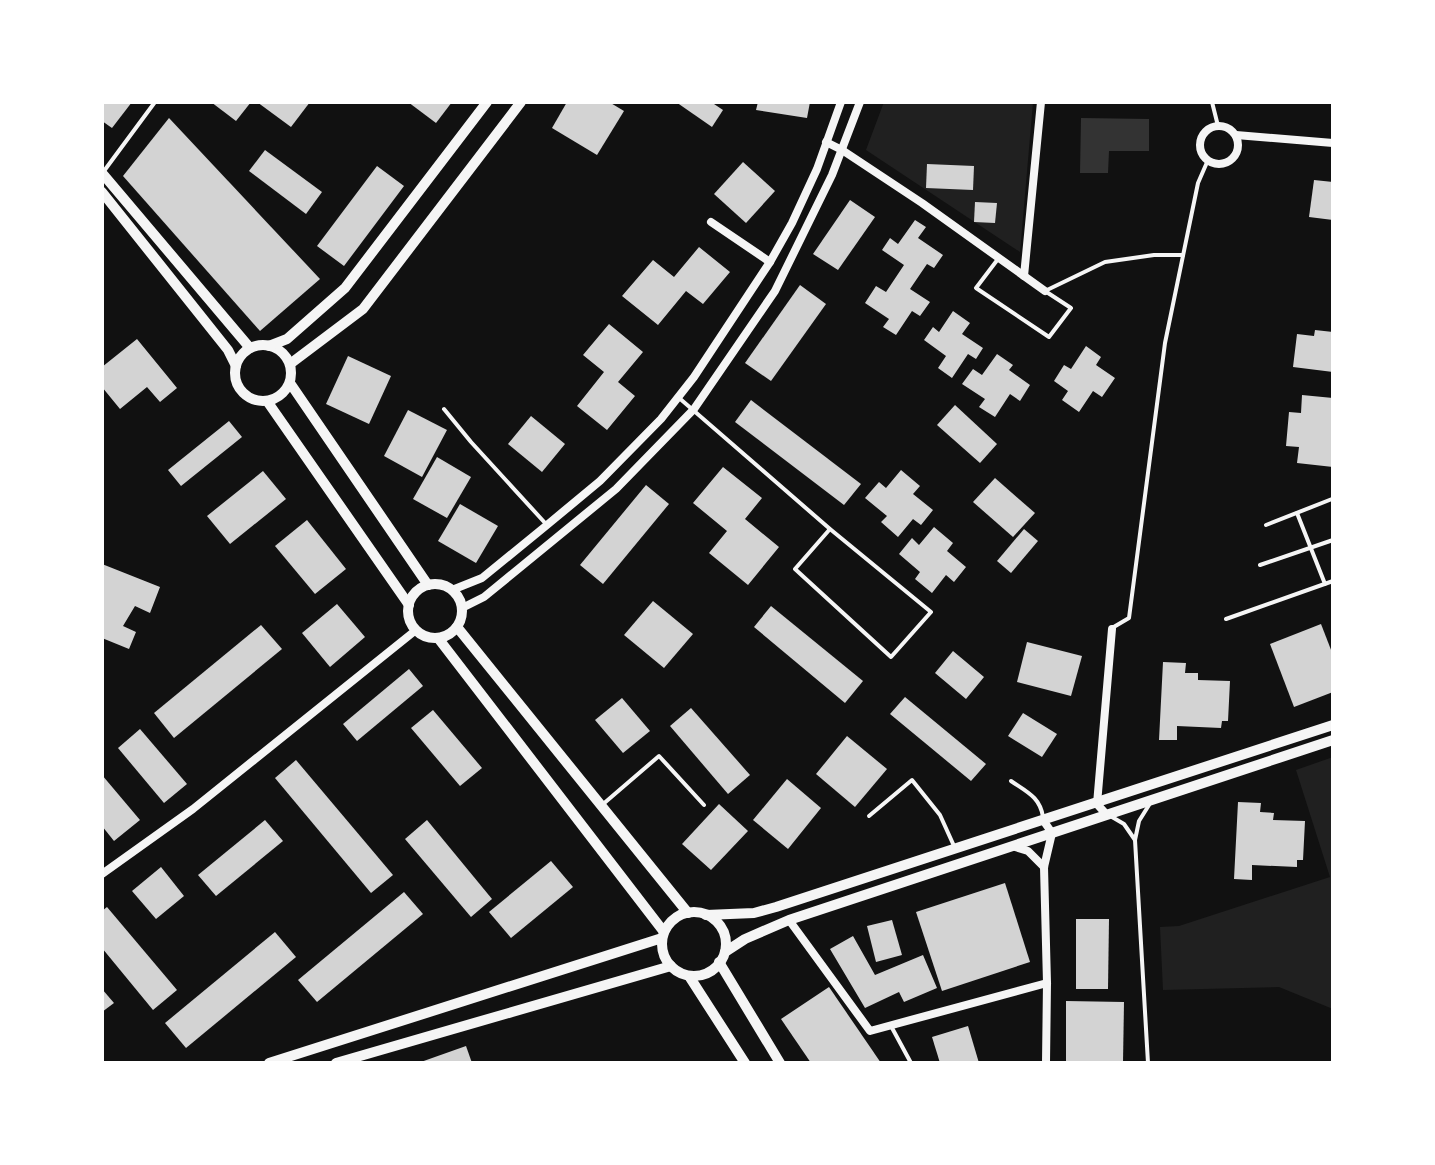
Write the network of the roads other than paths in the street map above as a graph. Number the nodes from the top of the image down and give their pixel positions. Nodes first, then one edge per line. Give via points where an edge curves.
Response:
1 (155, 102) edge
2 (487, 102) edge
3 (521, 102) edge
4 (841, 102) edge
5 (860, 102) edge
6 (1041, 102) edge
7 (1212, 102) edge
8 (1218, 126) junction
9 (1236, 135) junction
10 (826, 142) junction
11 (1333, 143) edge
12 (842, 150) junction
13 (1208, 160) junction
14 (102, 173) edge
15 (102, 192) edge
16 (711, 222) dead end
17 (1183, 255) junction
18 (999, 258) junction
19 (770, 262) junction
20 (1024, 276) junction
21 (1045, 291) junction
22 (269, 346) junction
23 (250, 348) junction
24 (290, 364) junction
25 (236, 366) junction
26 (290, 383) junction
27 (678, 397) junction
28 (267, 401) junction
29 (444, 409) dead end
30 (694, 409) junction
31 (1332, 499) edge
32 (1297, 513) junction
33 (547, 525) junction
34 (1266, 525) dead end
35 (830, 529) junction
36 (1333, 540) edge
37 (1311, 547) junction
38 (1260, 565) dead end
39 (1333, 581) edge
40 (1325, 584) junction
41 (428, 585) junction
42 (452, 590) junction
43 (409, 605) junction
44 (462, 608) junction
45 (1226, 619) dead end
46 (457, 627) junction
47 (1112, 629) joint
48 (416, 630) junction
49 (438, 638) junction
50 (1333, 725) edge
51 (1333, 740) edge
52 (1011, 781) dead end
53 (1152, 799) junction
54 (1097, 804) junction
55 (601, 805) junction
56 (704, 805) dead end
57 (1106, 814) junction
58 (869, 816) dead end
59 (1043, 820) junction
60 (1052, 833) junction
61 (1135, 840) junction
62 (1012, 846) junction
63 (954, 848) junction
64 (1044, 867) junction
65 (102, 874) edge
66 (688, 913) junction
67 (706, 915) junction
68 (789, 920) junction
69 (663, 935) junction
70 (722, 957) junction
71 (671, 966) junction
72 (689, 976) junction
73 (1047, 983) junction
74 (891, 1026) junction
75 (269, 1063) edge
76 (336, 1063) edge
77 (745, 1063) edge
78 (780, 1063) edge
79 (911, 1063) edge
80 (1046, 1063) edge
81 (1148, 1063) edge

1 - 14 lane
2 - 22 street via 345,288 287,339
3 - 24 street via 363,309
4 - 10 street
5 - 12 street
6 - 20 street
7 - 8 lane
8 - 9 street
8 - 13 street via 1202,136 1201,149
9 - 11 street
9 - 13 street via 1233,158 1221,164
10 - 12 street
10 - 19 street
12 - 18 street
12 - 30 street via 775,291
13 - 17 lane
14 - 23 street
15 - 25 street
16 - 19 street
17 - 21 lane via 1105,262
17 - 47 lane via 1165,343 1129,618
18 - 20 street
18 - 21 lane via 976,288 1049,337 1071,308
19 - 27 street
20 - 21 street
22 - 23 street
22 - 24 street
23 - 25 street
24 - 26 street
25 - 28 street via 236,381 245,395
26 - 28 street
26 - 41 street
27 - 30 lane
27 - 33 street via 600,481
28 - 43 street
29 - 33 lane
30 - 35 lane
30 - 44 street via 616,489 484,597
31 - 32 lane
32 - 34 lane
32 - 37 lane
33 - 42 street via 482,578
35 - 35 lane via 931,612 891,657 795,569
36 - 37 lane
37 - 38 lane
37 - 40 lane
39 - 40 lane
40 - 45 lane
41 - 42 street
41 - 43 street
42 - 44 street
43 - 48 street
44 - 46 street
46 - 49 street
46 - 55 street
47 - 54 street
48 - 49 street
48 - 65 street via 193,809
49 - 69 street
50 - 54 street
51 - 53 street
52 - 59 lane via 1037,799
53 - 57 street
53 - 61 lane
54 - 57 street
54 - 59 street
55 - 56 lane via 659,756
55 - 66 street
57 - 60 street
57 - 61 lane via 1124,824
58 - 63 lane via 912,780 940,815
59 - 60 street
59 - 63 street
60 - 62 street
60 - 64 street
61 - 81 lane
62 - 64 street via 1028,851
62 - 68 street
63 - 67 street via 754,913
64 - 73 street
66 - 67 street
66 - 69 street via 678,916
67 - 70 street via 724,935
68 - 70 street via 745,939
68 - 74 street via 870,1031
69 - 71 street
69 - 75 street
70 - 72 street via 708,972
70 - 78 street
71 - 72 street
71 - 76 street
72 - 77 street
73 - 74 street
73 - 80 street
74 - 79 lane

